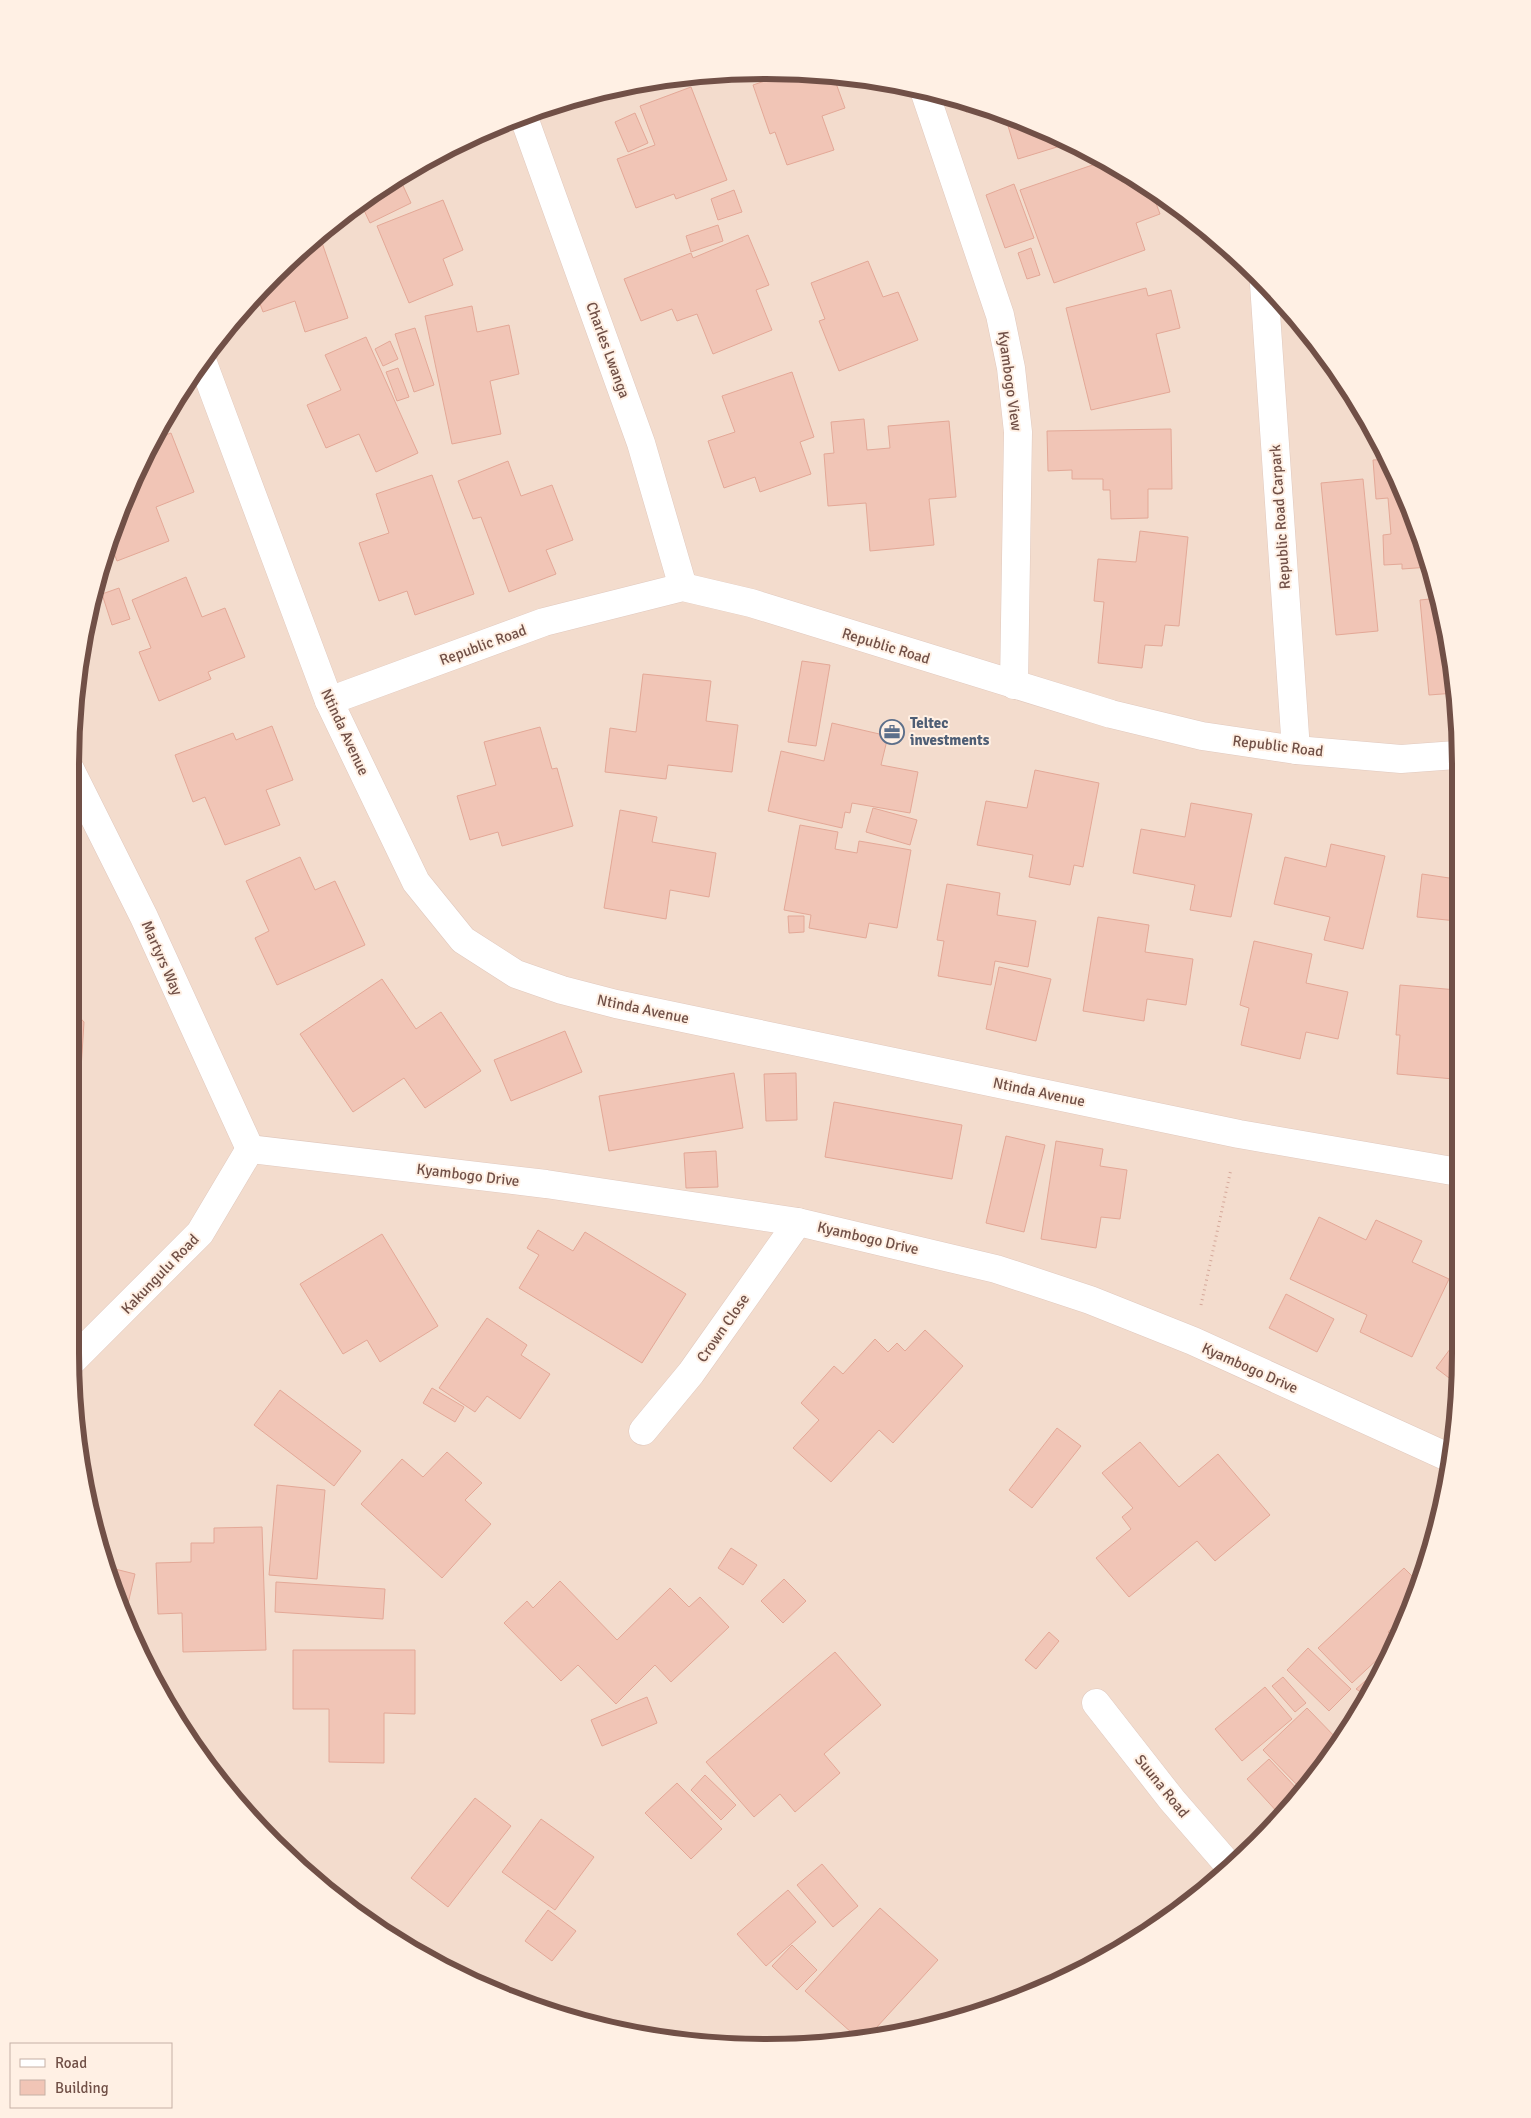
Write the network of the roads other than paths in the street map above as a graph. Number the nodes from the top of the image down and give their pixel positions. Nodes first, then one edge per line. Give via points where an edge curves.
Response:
1 (927, 98) edge
2 (526, 122) edge
3 (1265, 295) edge
4 (205, 370) edge
5 (683, 587) junction
6 (1014, 685) junction
7 (330, 701) junction
8 (1296, 750) junction
9 (1452, 755) edge
10 (79, 786) edge
11 (250, 1149) junction
12 (1452, 1171) edge
13 (798, 1222) junction
14 (79, 1354) edge
15 (643, 1431) dead end
16 (1444, 1455) edge
17 (1096, 1703) dead end
18 (1226, 1862) edge

1 - 6 street, Kyambogo View via 1000,315 1011,368 1018,432
2 - 5 street, Charles Lwanga via 641,443
3 - 8 street, Republic Road Carpark
4 - 7 street, Ntinda Avenue
5 - 6 street, Republic Road via 751,603
5 - 7 street, Republic Road via 544,622
6 - 8 street, Republic Road via 1111,714 1202,736
7 - 12 street, Ntinda Avenue via 416,882 463,940 516,974 616,1004 1239,1134
8 - 9 street, Republic Road via 1402,759
10 - 11 street, Martyrs Way via 144,917
11 - 13 street, Kyambogo Drive via 546,1184
11 - 14 street, Kakungulu Road via 200,1233
13 - 15 street, Crown Close via 691,1373
13 - 16 street, Kyambogo Drive via 996,1269 1090,1300 1192,1341
17 - 18 street, Suuna Road

